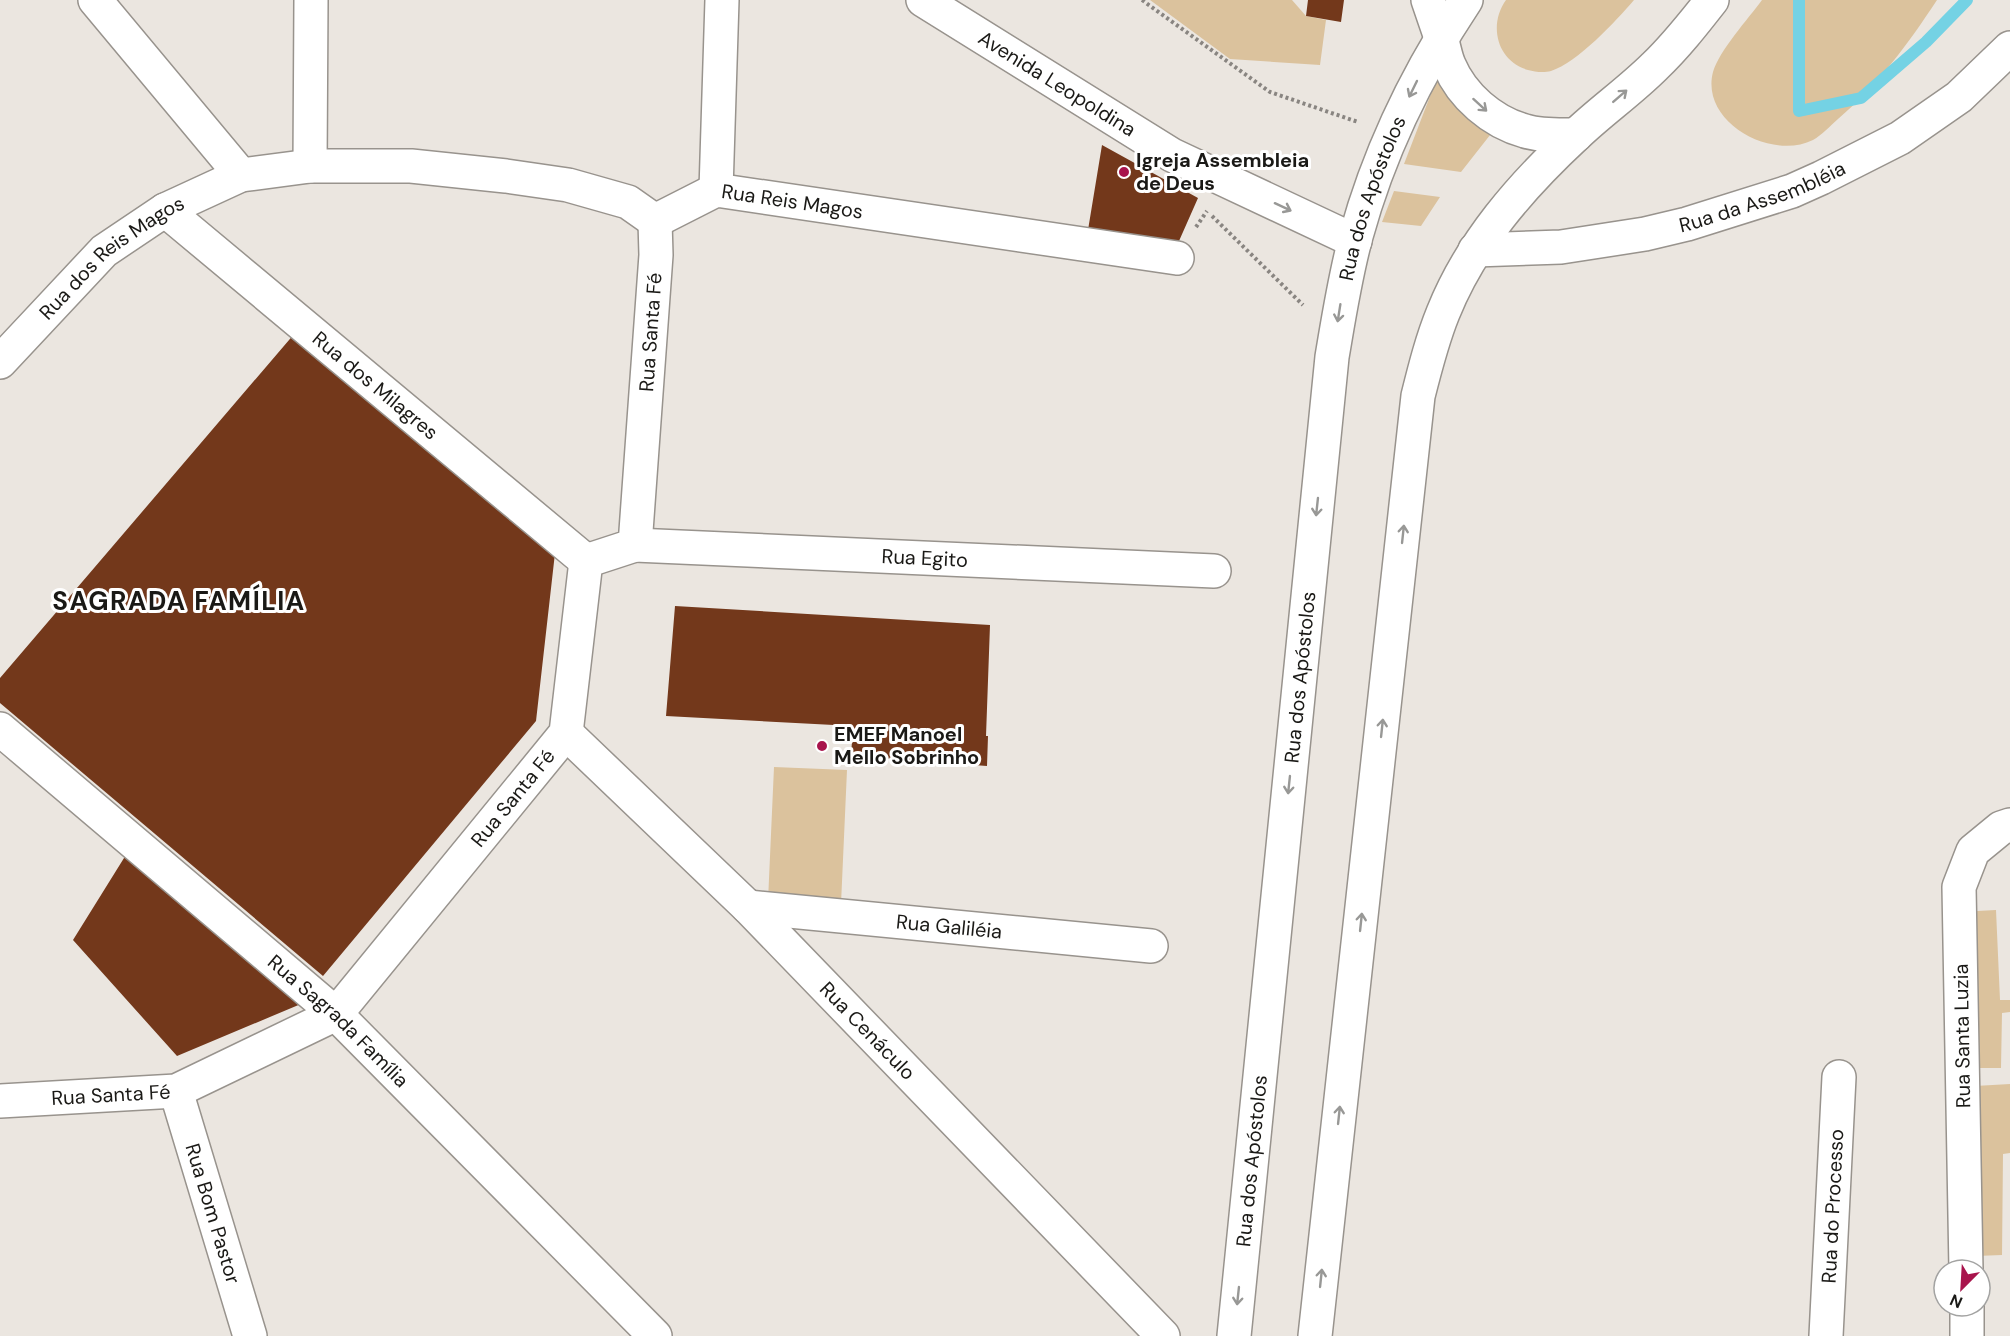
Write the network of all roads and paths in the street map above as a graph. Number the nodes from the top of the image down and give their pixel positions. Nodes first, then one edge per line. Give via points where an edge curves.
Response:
1 (95, 0) edge
2 (311, 0) edge
3 (722, 0) edge
4 (923, 0) edge
5 (1142, 0) edge
6 (1428, 0) edge
7 (1466, 0) edge
8 (1712, 0) edge
9 (1441, 38) junction
10 (2010, 48) edge
11 (1393, 134) junction
12 (1576, 135) junction
13 (310, 166) junction
14 (242, 175) junction
15 (716, 190) junction
16 (165, 210) junction
17 (656, 221) junction
18 (1355, 241) junction
19 (1475, 250) junction
20 (1177, 258) joint
21 (1336, 338) junction
22 (0, 362) edge
23 (635, 545) junction
24 (586, 561) junction
25 (1214, 571) dead end
26 (0, 729) edge
27 (566, 733) junction
28 (2010, 825) edge
29 (748, 907) junction
30 (1151, 946) dead end
31 (336, 1014) junction
32 (1839, 1077) dead end
33 (176, 1091) junction
34 (0, 1101) edge
35 (1966, 1258) edge
36 (612, 1293) junction
37 (1967, 1318) edge
38 (250, 1336) edge
39 (622, 1336) edge
40 (655, 1336) edge
41 (1163, 1336) edge
42 (1234, 1336) edge
43 (1315, 1336) edge
44 (1826, 1336) edge
45 (1967, 1336) edge

1 - 14 street
2 - 13 street
3 - 15 street
4 -> 18 street, Avenida Leopoldina via 1172,155
5 - 11 path via 1270,92
6 - 9 street
7 - 9 street, Rua dos Apóstolos
12 -> 8 street via 1655,67
9 -> 11 street, Rua dos Apóstolos
9 -> 12 street via 1449,65 1480,106 1524,131
10 - 19 street, Rua da Assembléia via 1959,97 1900,138 1807,185 1645,234 1561,247
11 - 18 street, Rua dos Apóstolos
12 - 19 street via 1512,200
13 - 14 street
13 - 17 street via 411,166 568,185 628,202
14 - 16 street, Rua dos Reis Magos
15 - 17 street, Rua Reis Magos
15 - 20 street, Rua Reis Magos
16 - 22 street, Rua dos Reis Magos via 104,251
16 - 24 street, Rua dos Milagres
17 - 23 street, Rua Santa Fé
18 -> 21 street, Rua dos Apóstolos
43 -> 19 street via 1418,396 1443,312
20 - 21 path via 1207,211
21 -> 42 street, Rua dos Apóstolos
23 - 24 street
23 - 25 street, Rua Egito
24 - 27 street, Rua Santa Fé
26 - 31 street, Rua Sagrada Família
27 - 29 street, Rua Cenáculo
27 - 31 street, Rua Santa Fé
28 - 35 street, Rua Santa Luzia via 1972,851 1959,887
29 - 30 street, Rua Galiléia
29 - 41 street, Rua Cenáculo
31 - 33 street, Rua Santa Fé
31 - 36 street, Rua Sagrada Família
32 - 44 street, Rua do Processo
33 - 34 street, Rua Santa Fé
33 - 38 street, Rua Bom Pastor
36 - 39 street
36 - 40 street, Rua Sagrada Família
37 - 45 street

